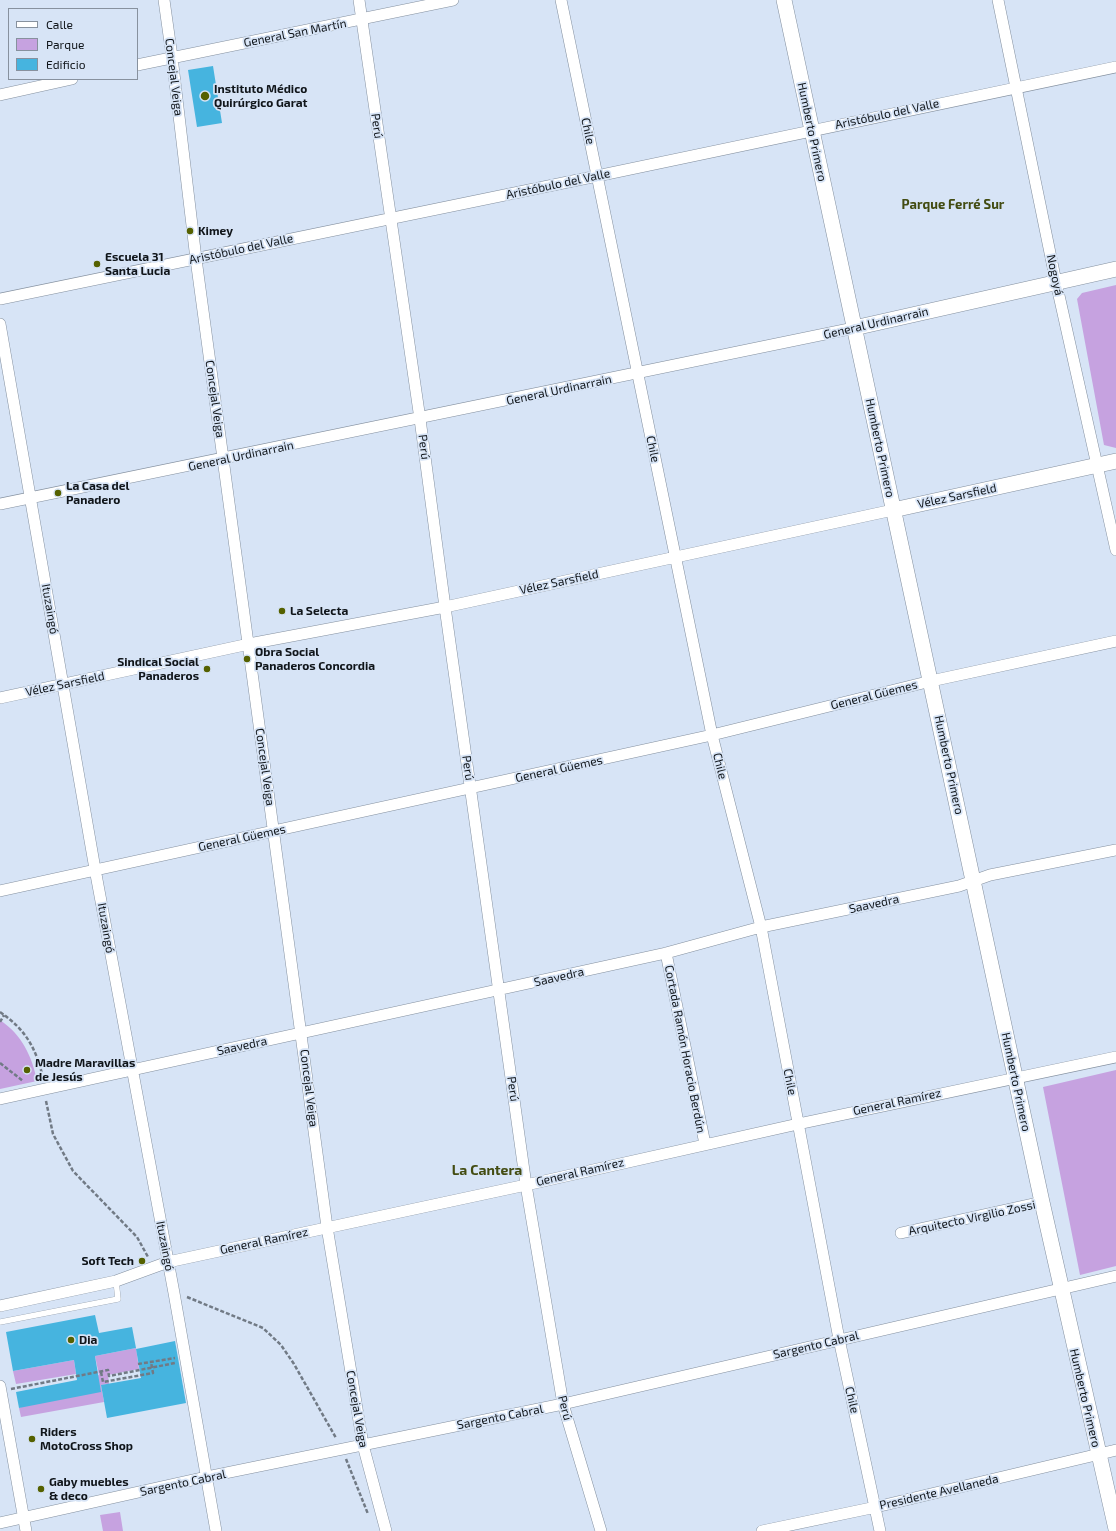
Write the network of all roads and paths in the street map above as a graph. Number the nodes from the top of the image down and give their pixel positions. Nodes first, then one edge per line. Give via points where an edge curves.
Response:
1 (164, 0) edge
2 (359, 0) edge
3 (453, 0) edge
4 (561, 0) edge
5 (784, 0) edge
6 (998, 0) edge
7 (362, 19) junction
8 (172, 57) junction
9 (138, 65) edge
10 (1116, 67) edge
11 (67, 80) edge
12 (1017, 87) junction
13 (0, 94) edge
14 (812, 130) junction
15 (597, 176) junction
16 (391, 219) junction
17 (196, 259) junction
18 (1116, 269) edge
19 (1056, 282) junction
20 (0, 299) edge
21 (0, 324) edge
22 (854, 328) junction
23 (638, 373) junction
24 (420, 418) junction
25 (224, 459) junction
26 (1116, 461) edge
27 (1097, 465) junction
28 (30, 498) junction
29 (0, 504) edge
30 (893, 510) junction
31 (1116, 550) edge
32 (676, 557) junction
33 (445, 607) junction
34 (1116, 641) edge
35 (249, 644) junction
36 (931, 681) junction
37 (64, 684) junction
38 (0, 698) edge
39 (712, 735) junction
40 (471, 788) junction
41 (274, 832) junction
42 (1116, 850) edge
43 (95, 869) junction
44 (972, 880) junction
45 (0, 891) edge
46 (761, 927) junction
47 (666, 953) junction
48 (500, 990) junction
49 (0, 1012) edge
50 (4, 1015) junction
51 (0, 1022) edge
52 (302, 1033) junction
53 (1116, 1057) edge
54 (0, 1063) edge
55 (131, 1070) junction
56 (1016, 1077) junction
57 (40, 1090) junction
58 (0, 1099) edge
59 (798, 1124) junction
60 (705, 1144) junction
61 (526, 1185) junction
62 (1042, 1202) junction
63 (327, 1227) junction
64 (901, 1233) dead end
65 (168, 1262) junction
66 (153, 1268) junction
67 (1116, 1276) edge
68 (116, 1281) junction
69 (1061, 1289) junction
70 (174, 1292) junction
71 (0, 1306) edge
72 (0, 1322) edge
73 (839, 1339) junction
74 (182, 1359) junction
75 (151, 1362) junction
76 (138, 1364) dead end
77 (101, 1372) junction
78 (0, 1388) edge
79 (563, 1404) junction
80 (363, 1445) junction
81 (342, 1449) junction
82 (1116, 1450) edge
83 (1098, 1454) junction
84 (206, 1477) junction
85 (876, 1507) junction
86 (369, 1517) dead end
87 (23, 1518) junction
88 (0, 1523) edge
89 (1116, 1529) edge
90 (26, 1531) edge
91 (216, 1531) edge
92 (386, 1531) edge
93 (601, 1531) edge
94 (762, 1531) edge
95 (880, 1531) edge

1 - 8 street, Concejal Veiga
2 - 7 street, Perú
3 - 7 street, General San Martín
4 - 15 street, Chile
5 - 14 street, Humberto Primero
6 - 12 street, Nogoyá
7 - 8 street, General San Martín
7 - 16 street, Perú
8 - 9 street, General San Martín
8 - 17 street, Concejal Veiga
10 - 12 street, Aristóbulo del Valle
11 - 13 street
12 - 14 street, Aristóbulo del Valle
12 - 19 street, Nogoyá
14 - 15 street, Aristóbulo del Valle
14 - 22 street, Humberto Primero
15 - 16 street, Aristóbulo del Valle
15 - 23 street, Chile
16 - 17 street, Aristóbulo del Valle
16 - 24 street, Perú
17 - 20 street, Aristóbulo del Valle
17 - 25 street, Concejal Veiga
18 - 19 street, General Urdinarrain
19 - 22 street, General Urdinarrain
19 - 27 street, Nogoyá
21 - 28 street, Ituzaingó
22 - 23 street, General Urdinarrain
22 - 30 street, Humberto Primero
23 - 24 street, General Urdinarrain
23 - 32 street, Chile
24 - 25 street, General Urdinarrain
24 - 33 street, Perú
25 - 28 street, General Urdinarrain
25 - 35 street, Concejal Veiga
26 - 27 street, Vélez Sarsfield
27 - 30 street, Vélez Sarsfield
27 - 31 street, Nogoyá
28 - 29 street, General Urdinarrain
28 - 37 street, Ituzaingó
30 - 32 street, Vélez Sarsfield
30 - 36 street, Humberto Primero
32 - 33 street, Vélez Sarsfield
32 - 39 street, Chile
33 - 35 street, Vélez Sarsfield
33 - 40 street, Perú
34 - 36 street, General Güemes
35 - 37 street, Vélez Sarsfield
35 - 41 street, Concejal Veiga
36 - 39 street, General Güemes
36 - 44 street, Humberto Primero
37 - 38 street, Vélez Sarsfield
37 - 43 street, Ituzaingó
39 - 40 street, General Güemes
39 - 46 street, Chile
40 - 41 street, General Güemes
40 - 48 street, Perú
41 - 43 street, General Güemes
41 - 52 street, Concejal Veiga
42 - 44 street, Saavedra
43 - 45 street, General Güemes
43 - 55 street, Ituzaingó
44 - 46 street, Saavedra via 959,886
44 - 56 street, Humberto Primero
46 - 47 street, Saavedra
46 - 59 street, Chile
47 - 48 street, Saavedra
47 - 60 street, Cortada Ramón Horacio Berdún
48 - 52 street, Saavedra
48 - 61 street, Perú
49 - 50 path
50 - 51 path
50 - 57 path via 16,1023 32,1044 39,1060
52 - 55 street, Saavedra
52 - 63 street, Concejal Veiga
53 - 56 street, General Ramírez
54 - 57 path
55 - 57 street, Saavedra
55 - 65 street, Ituzaingó
56 - 59 street, General Ramírez
56 - 62 street, Humberto Primero
57 - 58 street, Saavedra
57 - 66 path via 53,1134 73,1171 137,1237
59 - 60 street, General Ramírez
59 - 73 street, Chile
60 - 61 street, General Ramírez
61 - 63 street, General Ramírez
61 - 79 street, Perú
62 - 64 street, Arquitecto Virgilio Zossi
62 - 69 street, Humberto Primero
63 - 65 street, General Ramírez
63 - 80 street, Concejal Veiga
65 - 66 street, General Ramírez
65 - 70 street, Ituzaingó
66 - 68 street, General Ramírez
67 - 69 street, Sargento Cabral
68 - 71 street, General Ramírez
68 - 72 lane via 118,1299
69 - 73 street, Sargento Cabral
69 - 83 street, Humberto Primero
70 - 74 street, Ituzaingó
70 - 81 path via 263,1328 281,1345 294,1364
73 - 79 street, Sargento Cabral
73 - 85 street, Chile
74 - 75 path
74 - 77 path via 109,1376 108,1370
74 - 84 street, Ituzaingó
75 - 76 path
75 - 77 path, bridge via 153,1373 103,1382
77 - 78 path
78 - 87 street
79 - 80 street, Sargento Cabral
79 - 93 street, Perú
80 - 81 street, Sargento Cabral
80 - 92 street, Concejal Veiga
81 - 84 street, Sargento Cabral
81 - 86 path
82 - 83 street, Presidente Avellaneda
83 - 85 street, Presidente Avellaneda
83 - 89 street, Humberto Primero
84 - 87 street, Sargento Cabral
84 - 91 street, Ituzaingó
85 - 94 street, Presidente Avellaneda
85 - 95 street, Chile
87 - 88 street, Sargento Cabral
87 - 90 street

